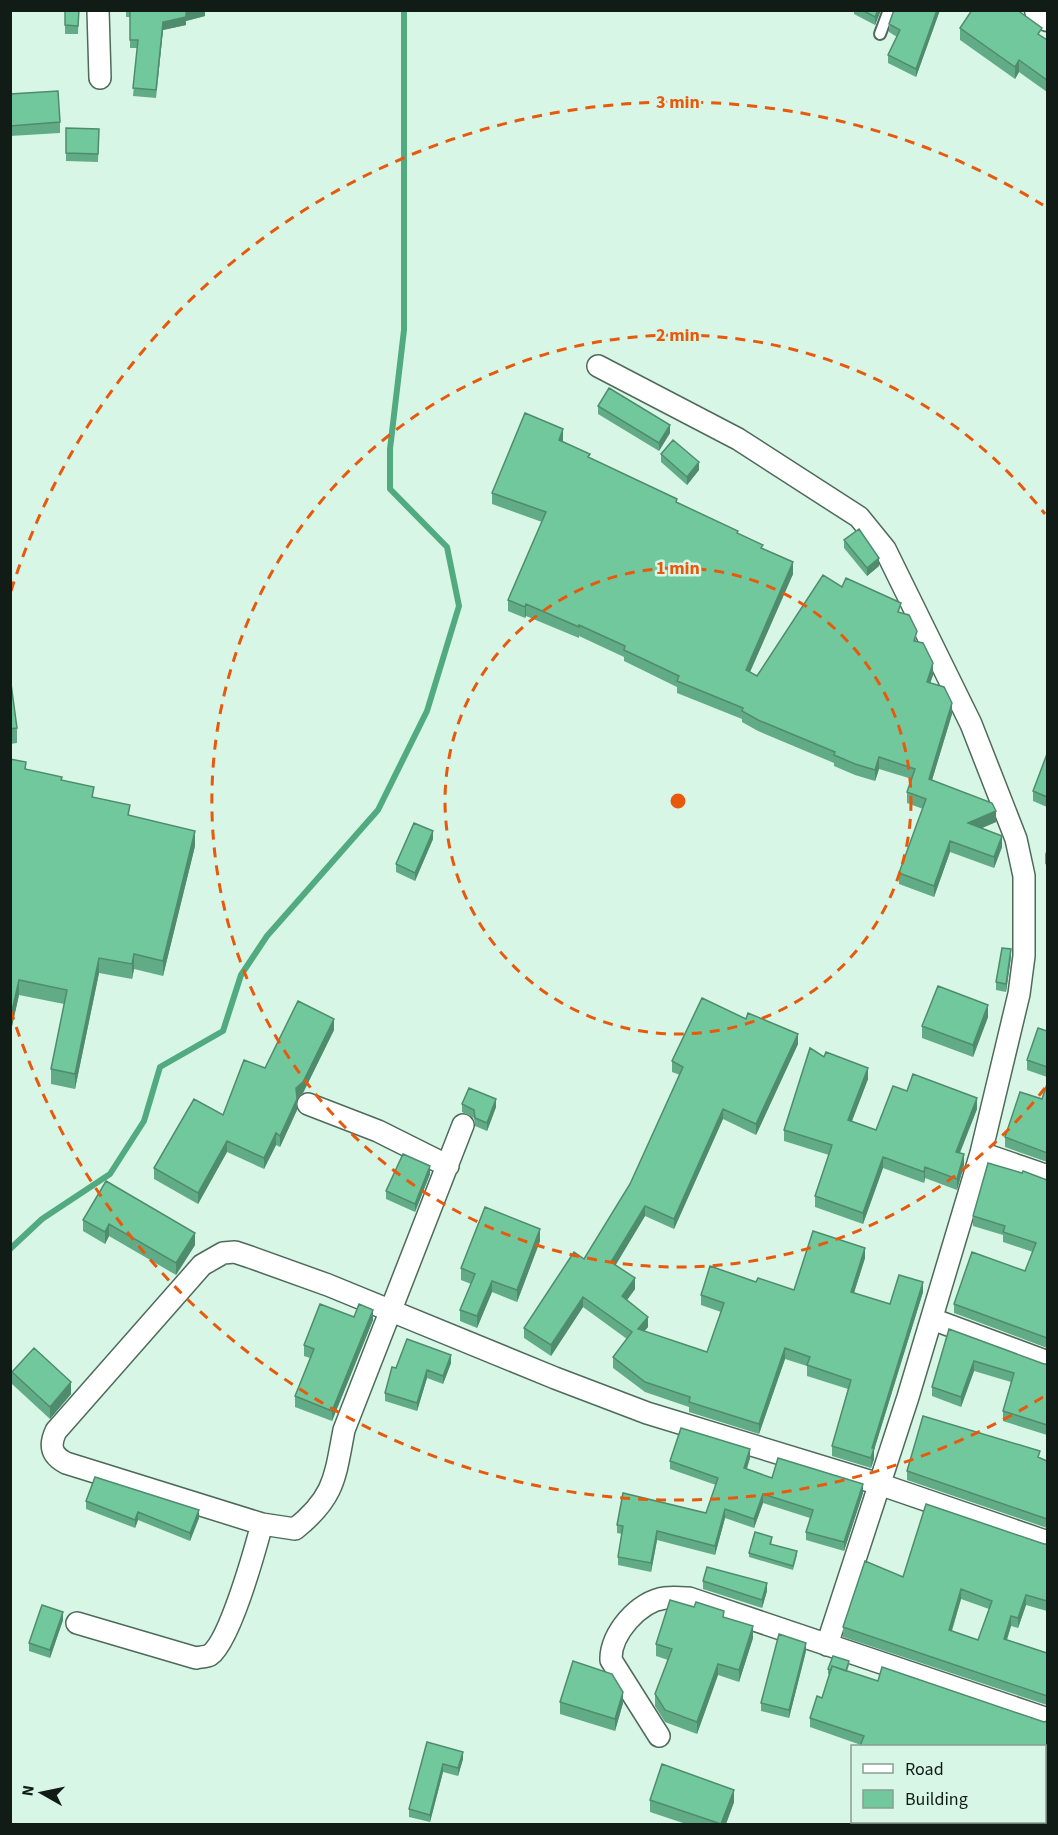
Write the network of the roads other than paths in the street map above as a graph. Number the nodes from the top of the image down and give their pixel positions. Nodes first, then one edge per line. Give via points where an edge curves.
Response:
1 (98, 10) edge
2 (889, 10) edge
3 (1040, 10) edge
4 (1047, 16) edge
5 (880, 34) dead end
6 (100, 78) dead end
7 (598, 366) dead end
8 (308, 1104) dead end
9 (463, 1125) dead end
10 (981, 1153) junction
11 (448, 1166) junction
12 (1047, 1176) edge
13 (390, 1311) junction
14 (932, 1319) junction
15 (1047, 1362) edge
16 (879, 1484) junction
17 (262, 1524) junction
18 (1047, 1542) edge
19 (77, 1623) dead end
20 (827, 1645) junction
21 (1047, 1719) edge
22 (659, 1736) dead end

1 - 6 street
2 - 5 lane
3 - 4 street
7 - 10 street via 738,439 859,517 885,549 932,642 999,794 1016,839 1024,876 1020,984
8 - 11 street via 378,1131
9 - 11 street
10 - 12 street
10 - 14 street
11 - 13 street
13 - 16 street via 647,1413
13 - 17 street via 344,1430 335,1478 317,1512 296,1529
13 - 17 street via 235,1252 217,1255 202,1265 51,1441 56,1457 66,1462
14 - 15 street
14 - 16 street
16 - 18 street
16 - 20 street
17 - 19 street via 237,1606 209,1655 196,1658
20 - 21 street
20 - 22 street via 689,1598 663,1598 655,1602 617,1632 610,1650 611,1660

